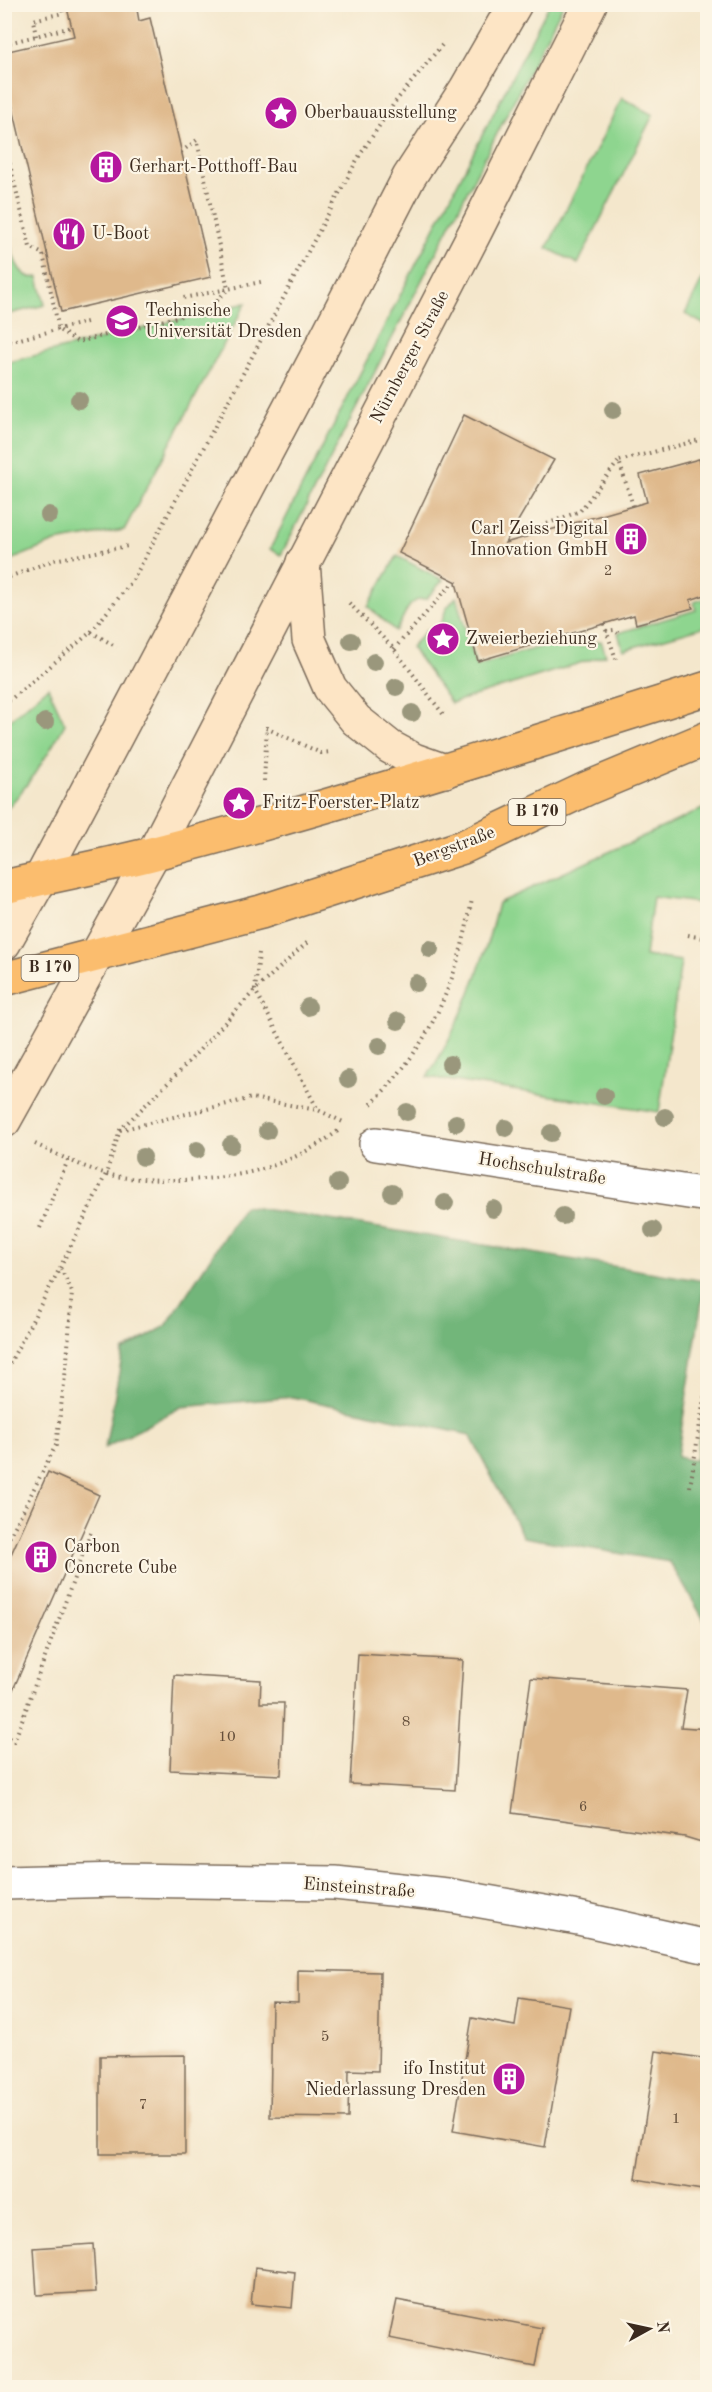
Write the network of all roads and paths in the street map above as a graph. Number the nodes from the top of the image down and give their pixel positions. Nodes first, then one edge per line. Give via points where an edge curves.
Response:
1 (61, 4) edge
2 (515, 4) edge
3 (590, 4) edge
4 (72, 27) dead end
5 (36, 36) junction
6 (446, 40) dead end
7 (4, 44) edge
8 (4, 140) edge
9 (181, 152) dead end
10 (265, 281) dead end
11 (228, 289) junction
12 (183, 298) dead end
13 (91, 321) dead end
14 (59, 330) junction
15 (4, 343) edge
16 (708, 442) edge
17 (619, 461) junction
18 (633, 506) dead end
19 (513, 535) dead end
20 (128, 546) dead end
21 (303, 562) junction
22 (4, 579) edge
23 (452, 585) dead end
24 (349, 603) dead end
25 (604, 624) dead end
26 (606, 631) junction
27 (618, 633) dead end
28 (394, 649) junction
29 (616, 659) dead end
30 (708, 688) edge
31 (4, 705) edge
32 (443, 714) dead end
33 (266, 728) dead end
34 (708, 738) edge
35 (444, 771) junction
36 (263, 792) dead end
37 (153, 854) junction
38 (41, 878) junction
39 (4, 887) edge
40 (472, 898) dead end
41 (688, 935) dead end
42 (708, 939) edge
43 (4, 943) edge
44 (96, 957) junction
45 (258, 962) dead end
46 (4, 979) edge
47 (255, 990) junction
48 (318, 1110) junction
49 (364, 1110) dead end
50 (4, 1121) edge
51 (120, 1130) junction
52 (376, 1144) dead end
53 (106, 1174) junction
54 (708, 1195) edge
55 (40, 1228) dead end
56 (60, 1268) junction
57 (708, 1373) edge
58 (4, 1374) edge
59 (690, 1487) dead end
60 (92, 1528) dead end
61 (4, 1548) edge
62 (4, 1734) edge
63 (4, 1883) edge
64 (708, 1947) edge

1 - 5 path via 63,13 33,20
2 - 38 main road via 409,177
3 - 21 main road, Nürnberger Straße
4 - 5 path
5 - 7 path
6 - 31 path via 395,102 358,158 133,580 91,632
8 - 14 path via 30,247 45,254
9 - 11 path via 197,140
10 - 11 path
11 - 12 path
11 - 14 path via 209,309 78,342
13 - 14 path
14 - 15 path
16 - 17 path via 706,438
17 - 18 path
17 - 19 path via 580,511
20 - 22 path via 54,560
21 - 35 main road via 309,640 330,688 356,720 390,747
21 - 37 main road, Nürnberger Straße
23 - 28 path
24 - 28 path
25 - 26 path
26 - 27 path
26 - 29 path
28 - 32 path
30 - 35 main road
33 - 36 path
34 - 44 main road, Bergstraße / B 170 via 588,788 463,847 261,912
35 - 37 main road
37 - 38 main road
37 - 44 main road
38 - 39 main road
38 - 43 main road
40 - 49 path via 454,977 438,1014 398,1077
41 - 42 path
44 - 46 main road, B 170
44 - 50 main road
45 - 47 path
47 - 48 path
47 - 51 path
48 - 51 path via 252,1098
48 - 53 path via 347,1124 321,1144 259,1171 223,1179 188,1180
51 - 53 path
52 - 54 street, Hochschulstraße
53 - 55 path via 68,1160
53 - 56 path
56 - 58 path
56 - 61 path via 72,1292 56,1445
57 - 59 path
60 - 62 path via 14,1742
63 - 64 street, Einsteinstraße via 121,1880 335,1883 456,1897 578,1918

